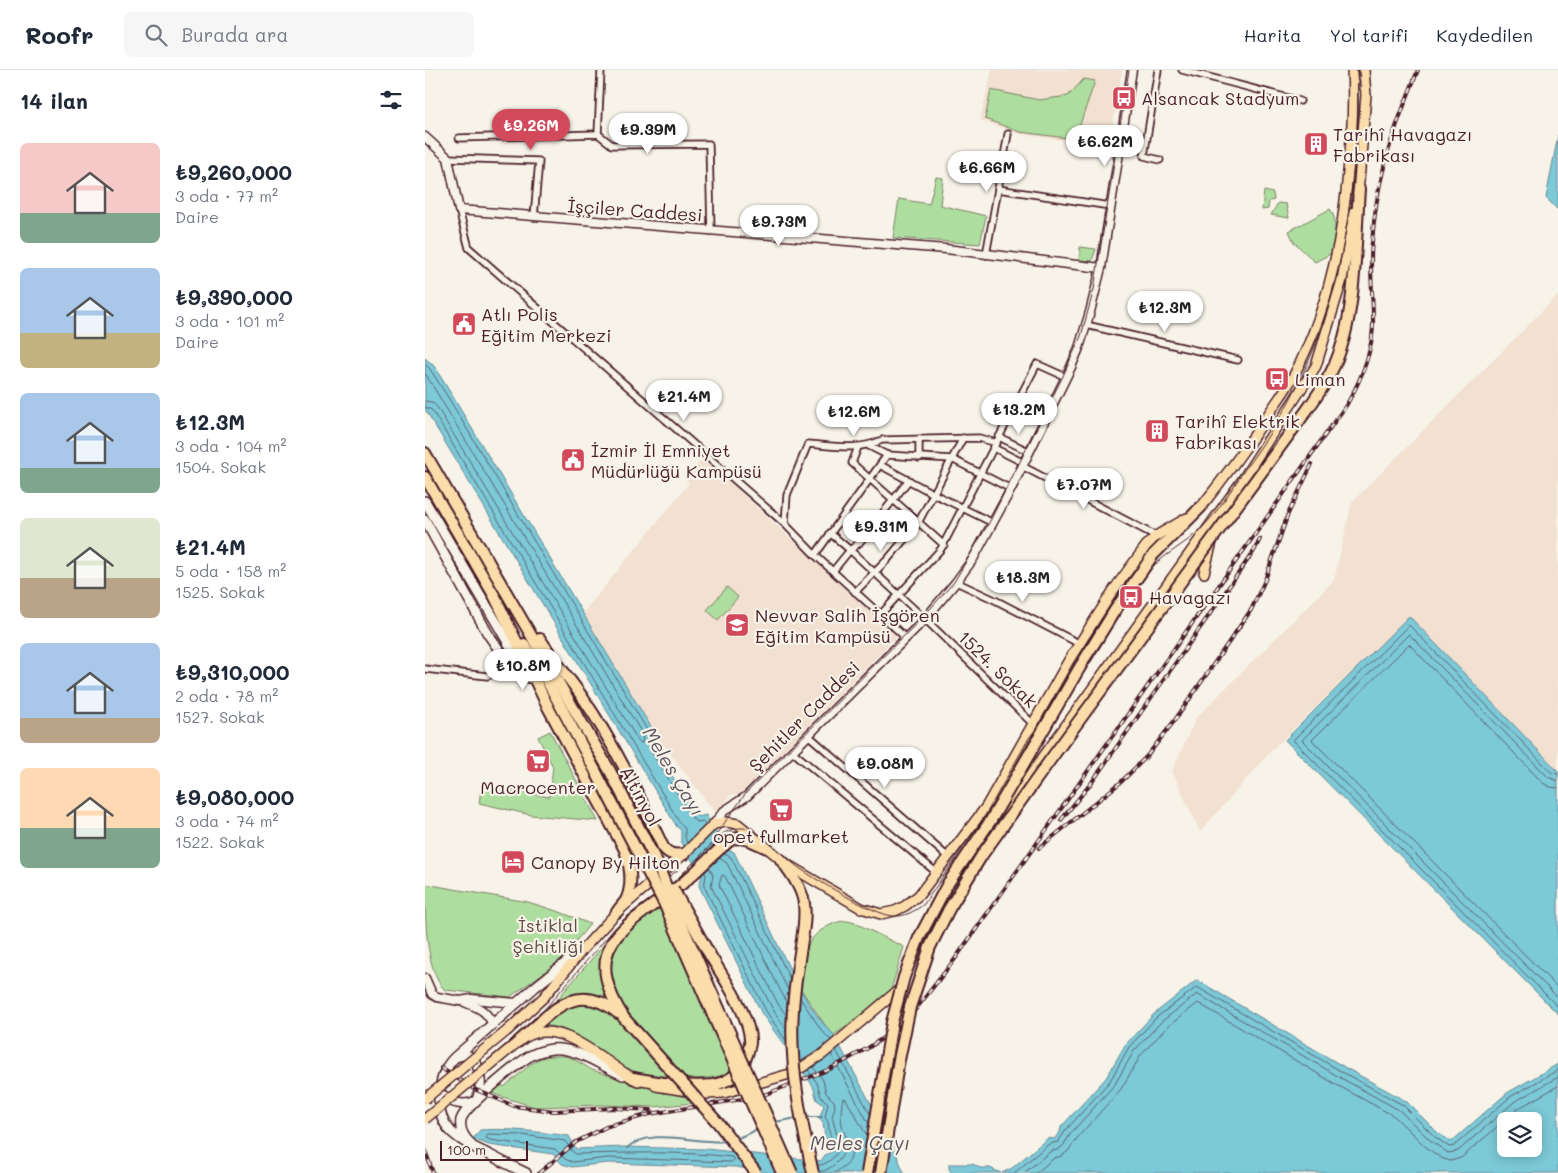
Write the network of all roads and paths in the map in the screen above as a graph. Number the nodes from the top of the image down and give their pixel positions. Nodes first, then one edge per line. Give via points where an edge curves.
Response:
1 (601, 70) edge
2 (1132, 70) edge
3 (1158, 70) edge
4 (1182, 70) edge
5 (1352, 70) edge
6 (1364, 70) edge
7 (1300, 101) dead end
8 (598, 134) junction
9 (1008, 134) dead end
10 (425, 137) edge
11 (459, 138) dead end
12 (448, 158) junction
13 (1160, 160) dead end
14 (998, 189) junction
15 (1359, 189) junction
16 (1110, 206) junction
17 (459, 210) junction
18 (534, 217) junction
19 (711, 231) junction
20 (986, 255) junction
21 (1101, 268) junction
22 (1086, 325) junction
23 (1239, 360) dead end
24 (1066, 377) junction
25 (963, 438) junction
26 (919, 439) junction
27 (996, 443) junction
28 (869, 446) junction
29 (858, 447) junction
30 (1030, 452) junction
31 (425, 453) edge
32 (887, 455) junction
33 (919, 458) junction
34 (952, 459) junction
35 (880, 465) junction
36 (1023, 465) junction
37 (981, 473) junction
38 (425, 477) edge
39 (871, 478) junction
40 (909, 480) junction
41 (1011, 489) junction
42 (934, 494) junction
43 (893, 499) junction
44 (425, 502) edge
45 (963, 507) junction
46 (1201, 507) junction
47 (1219, 514) junction
48 (425, 520) edge
49 (918, 522) junction
50 (993, 523) junction
51 (785, 524) junction
52 (830, 533) junction
53 (1156, 536) junction
54 (944, 544) junction
55 (850, 550) junction
56 (815, 555) junction
57 (833, 571) junction
58 (874, 572) junction
59 (1204, 573) dead end
60 (957, 582) junction
61 (855, 592) junction
62 (899, 595) junction
63 (495, 597) junction
64 (516, 608) junction
65 (881, 614) junction
66 (925, 619) junction
67 (906, 638) junction
68 (1080, 644) junction
69 (519, 660) junction
70 (511, 668) junction
71 (425, 669) edge
72 (549, 709) junction
73 (1032, 723) junction
74 (808, 735) junction
75 (792, 751) junction
76 (714, 824) junction
77 (767, 848) junction
78 (684, 854) junction
79 (948, 858) junction
80 (781, 860) junction
81 (657, 863) junction
82 (937, 873) junction
83 (617, 912) junction
84 (584, 948) junction
85 (425, 978) edge
86 (460, 1001) junction
87 (517, 1003) junction
88 (624, 1018) junction
89 (493, 1024) junction
90 (518, 1042) junction
91 (454, 1058) junction
92 (633, 1078) junction
93 (441, 1084) junction
94 (425, 1099) edge
95 (475, 1101) junction
96 (425, 1119) edge
97 (476, 1149) junction
98 (526, 1173) edge
99 (756, 1173) edge
100 (782, 1173) edge
101 (792, 1173) edge
102 (813, 1173) edge
103 (867, 1173) edge
104 (881, 1173) edge

1 - 8 street
2 - 16 street, Şehitler Caddesi
3 - 13 street via 1144,156
4 - 7 street
5 - 46 main road via 1353,122 1343,222 1335,267 1321,311 1292,378
6 - 15 main road via 1366,95
8 - 11 street
8 - 19 street via 612,145 709,144
9 - 14 street
10 - 12 street
12 - 17 street
12 - 18 street via 539,161
14 - 16 street
14 - 20 street
15 - 47 main road via 1341,280 1316,366
15 - 104 highway, bridge via 1352,291 1344,336 1335,365 1323,387 982,856 929,947 910,1007
16 - 21 street, Şehitler Caddesi
17 - 18 street, İşçiler Caddesi
17 - 51 street via 469,248
18 - 19 street, İşçiler Caddesi
19 - 20 street, İşçiler Caddesi
20 - 21 street, İşçiler Caddesi
21 - 22 street, Şehitler Caddesi
22 - 23 street
22 - 24 street, Şehitler Caddesi
24 - 27 street via 1037,364
24 - 30 street, Şehitler Caddesi
25 - 26 street
25 - 27 street
25 - 34 street
26 - 28 street via 883,440
26 - 33 street
27 - 30 street
27 - 36 street
27 - 37 street
28 - 29 street
28 - 32 street
29 - 39 street via 853,463
29 - 51 street via 808,444 787,495
30 - 36 street, Şehitler Caddesi
31 - 64 highway, Altınyol
32 - 33 street
32 - 35 street
33 - 34 street
34 - 37 street
34 - 42 street
35 - 39 street
35 - 40 street
36 - 41 street, Şehitler Caddesi
36 - 53 street
37 - 41 street
37 - 45 street
38 - 63 highway, Altınyol
39 - 43 street
39 - 52 street
40 - 42 street
40 - 43 street
41 - 50 street, Şehitler Caddesi
42 - 45 street
42 - 49 street
43 - 49 street
43 - 55 street
44 - 69 main road
45 - 50 street
45 - 54 street
46 - 53 main road
46 - 103 highway, bridge via 1153,555 1103,628 991,820 928,918 904,978 892,1022
47 - 59 main road
47 - 92 main road via 969,863 930,927 905,985 840,1040 799,1070 783,1076 724,1093 705,1094 657,1087
48 - 70 main road via 488,634
49 - 54 street
49 - 58 street
50 - 60 street, Şehitler Caddesi
51 - 56 street
52 - 55 street, 1524. Sokak
52 - 56 street
53 - 68 main road via 1115,588
54 - 62 street
55 - 57 street
55 - 58 street, 1524. Sokak
56 - 57 street
57 - 61 street
58 - 61 street
58 - 62 street, 1524. Sokak
60 - 66 street, Şehitler Caddesi
60 - 68 street
61 - 65 street
62 - 65 street
62 - 66 street, 1524. Sokak
63 - 72 highway
63 - 100 highway, Altınyol, bridge via 546,680 664,903
64 - 78 highway via 529,621 583,698 639,795 663,848 673,855
64 - 81 highway, Altınyol via 609,771
65 - 67 street
66 - 67 street, Şehitler Caddesi
66 - 73 street, 1524. Sokak
67 - 74 street, Şehitler Caddesi
68 - 73 main road
69 - 70 street
69 - 72 main road
70 - 71 street via 487,676
72 - 83 highway via 625,850 630,870 629,885 627,898
73 - 79 main road via 986,807
74 - 75 street, Şehitler Caddesi
74 - 79 street
75 - 76 street, Şehitler Caddesi via 747,796 724,811
75 - 82 street
76 - 77 main road via 738,824
76 - 78 main road, Şehitler Caddesi
77 - 80 main road
77 - 88 highway via 742,838 732,839 698,871 634,918 616,936 605,964 606,982
78 - 83 main road, Şehitler Caddesi
79 - 82 main road
80 - 82 main road via 849,902 881,914 905,906
80 - 102 highway, bridge via 794,876 806,908 793,1011 793,1057 799,1108
81 - 92 highway, bridge via 745,1018 750,1042 741,1068 727,1081 713,1085
81 - 101 highway, Altınyol, bridge
83 - 84 main road, Şehitler Caddesi
84 - 87 main road
84 - 94 main road, Şehitler Caddesi, bridge via 545,996
85 - 86 street via 432,994
86 - 87 street
86 - 89 street via 481,1008
87 - 89 main road
88 - 90 highway via 607,1005 595,1001 567,1002 553,1010
88 - 99 highway, bridge via 719,1124
89 - 91 main road
90 - 92 main road via 535,1032 561,1033
90 - 96 main road, bridge
91 - 93 main road via 447,1066
91 - 95 main road via 466,1055 478,1066 481,1086
92 - 95 main road via 583,1055 553,1049 528,1057
93 - 95 main road via 449,1100 464,1104
93 - 97 main road via 439,1105 443,1120 460,1140
95 - 97 main road via 464,1112 460,1124 463,1135
97 - 98 main road

